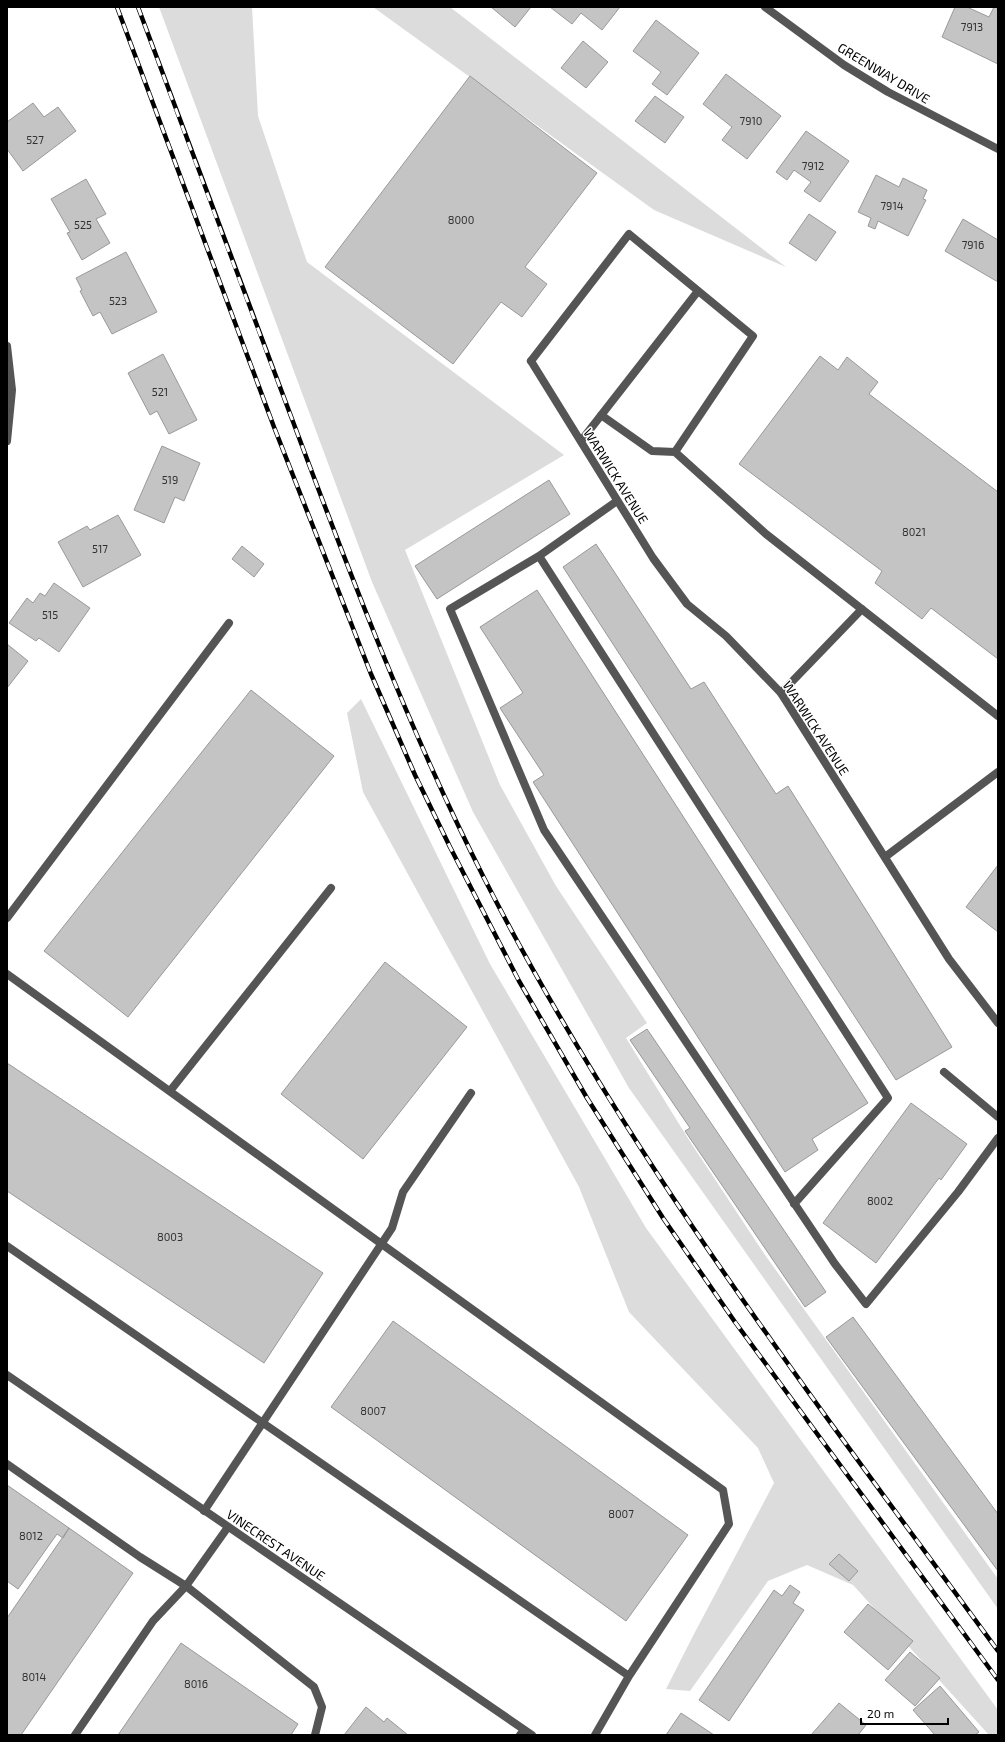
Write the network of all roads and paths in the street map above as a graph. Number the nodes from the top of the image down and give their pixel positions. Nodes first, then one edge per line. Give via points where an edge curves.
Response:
1 (765, 7) edge
2 (998, 149) edge
3 (698, 291) junction
4 (7, 346) edge
5 (601, 415) junction
6 (7, 441) edge
7 (581, 442) junction
8 (675, 452) junction
9 (617, 500) junction
10 (539, 556) junction
11 (862, 609) junction
12 (229, 623) dead end
13 (781, 693) junction
14 (998, 716) edge
15 (998, 772) edge
16 (885, 857) junction
17 (331, 888) dead end
18 (7, 918) edge
19 (7, 974) edge
20 (998, 1023) edge
21 (944, 1072) dead end
22 (170, 1091) junction
23 (471, 1093) dead end
24 (998, 1117) edge
25 (998, 1138) edge
26 (794, 1204) junction
27 (381, 1243) junction
28 (7, 1246) edge
29 (7, 1375) edge
30 (262, 1423) junction
31 (7, 1464) edge
32 (204, 1511) junction
33 (228, 1527) junction
34 (186, 1586) junction
35 (629, 1676) junction
36 (522, 1732) edge
37 (75, 1735) edge
38 (315, 1735) edge
39 (532, 1735) edge
40 (595, 1735) edge

1 - 2 street, GREENWAY DRIVE via 844,65 888,92
3 - 5 street
3 - 7 street, WARWICK AVENUE via 629,234 531,361
3 - 8 street via 752,336
4 - 6 street via 12,390
5 - 7 street
5 - 8 street via 652,451
7 - 9 street, WARWICK AVENUE
8 - 11 street via 766,534
9 - 10 street
9 - 13 street, WARWICK AVENUE via 653,558 687,604 726,636
10 - 26 street via 888,1098
10 - 26 street via 450,609 544,830
11 - 13 street
11 - 14 street
12 - 18 street
13 - 16 street, WARWICK AVENUE
15 - 16 street
16 - 20 street, WARWICK AVENUE via 949,959
17 - 22 street
19 - 22 street
21 - 24 street
22 - 27 street
23 - 27 street via 403,1192 392,1228
25 - 26 street via 958,1192 866,1304
27 - 30 street
27 - 35 street via 723,1490 728,1524
28 - 30 street
29 - 32 street, VINECREST AVENUE
30 - 32 street
30 - 35 street
31 - 34 street
32 - 33 street, VINECREST AVENUE
33 - 34 street
33 - 36 street, VINECREST AVENUE
34 - 37 street via 153,1621
34 - 38 street via 314,1687 322,1707
35 - 40 street
36 - 39 street, VINECREST AVENUE

